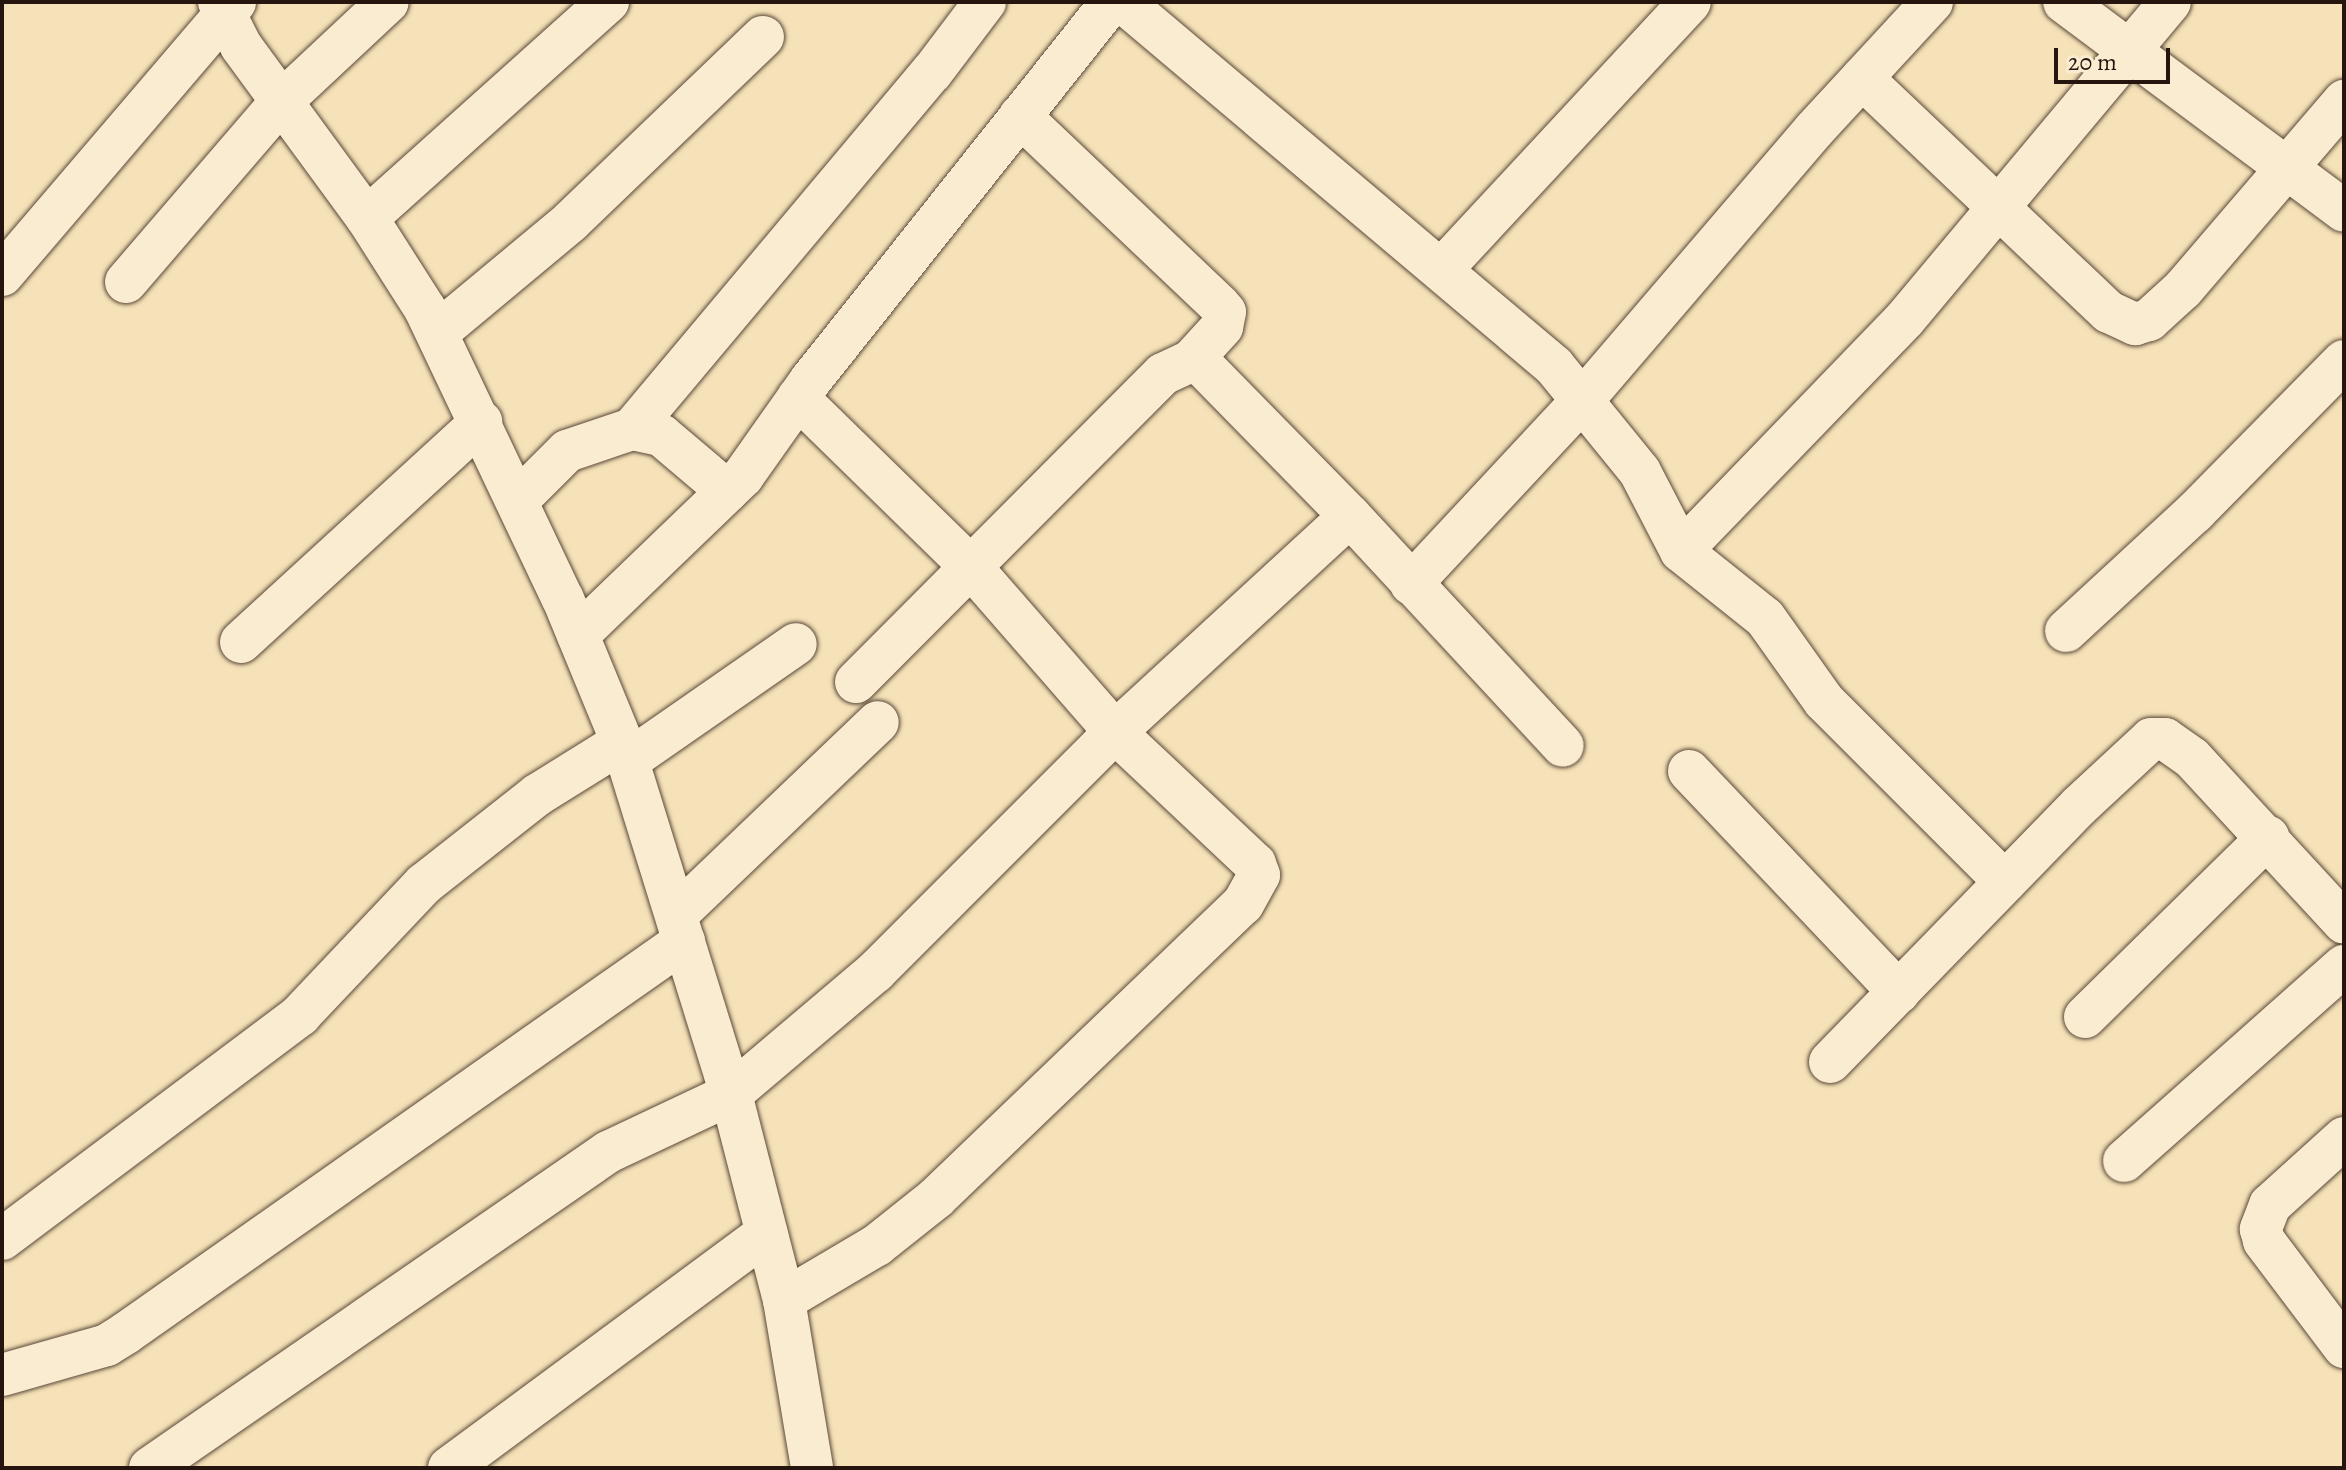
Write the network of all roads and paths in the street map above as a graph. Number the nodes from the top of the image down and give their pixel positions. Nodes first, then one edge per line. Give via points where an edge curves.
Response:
1 (388, 2) edge
2 (608, 2) edge
3 (985, 2) edge
4 (1111, 2) edge
5 (1123, 2) edge
6 (1690, 2) edge
7 (1932, 2) edge
8 (2064, 2) edge
9 (2170, 2) edge
10 (226, 6) edge
11 (763, 37) dead end
12 (2129, 52) junction
13 (1862, 78) junction
14 (2344, 101) edge
15 (281, 102) junction
16 (1020, 116) junction
17 (2287, 167) junction
18 (1999, 211) junction
19 (2344, 211) edge
20 (367, 218) junction
21 (1442, 269) junction
22 (2, 275) edge
23 (126, 282) dead end
24 (438, 332) junction
25 (1191, 361) junction
26 (2344, 361) edge
27 (798, 398) junction
28 (1581, 402) junction
29 (481, 422) junction
30 (632, 429) junction
31 (727, 491) junction
32 (517, 501) junction
33 (1350, 516) junction
34 (1681, 551) junction
35 (971, 567) junction
36 (1411, 584) junction
37 (2066, 631) dead end
38 (578, 635) junction
39 (241, 642) dead end
40 (796, 644) dead end
41 (856, 682) dead end
42 (878, 722) dead end
43 (1115, 732) junction
44 (1563, 746) dead end
45 (626, 751) junction
46 (1689, 771) dead end
47 (2268, 837) junction
48 (2005, 882) junction
49 (2344, 923) edge
50 (680, 928) junction
51 (2344, 966) edge
52 (1899, 992) junction
53 (2085, 1017) dead end
54 (1830, 1062) dead end
55 (731, 1094) junction
56 (2344, 1138) edge
57 (2124, 1161) dead end
58 (767, 1233) junction
59 (2, 1239) edge
60 (784, 1300) junction
61 (2344, 1347) edge
62 (2, 1375) edge
63 (150, 1468) edge
64 (449, 1468) edge
65 (812, 1468) edge

1 - 15 street
2 - 20 street
3 - 30 street via 907,104
4 - 16 street
5 - 21 street
6 - 21 street
7 - 13 street
8 - 12 street
9 - 12 street
10 - 15 street
10 - 22 street
11 - 24 street via 571,221
12 - 17 street
12 - 18 street
13 - 18 street
13 - 28 street
14 - 17 street
15 - 20 street
15 - 23 street
16 - 25 street via 1225,312 1222,327
16 - 27 street
17 - 18 street via 2183,289 2149,320 2135,324 2109,312
17 - 19 street
18 - 34 street via 1841,390
20 - 24 street
21 - 28 street via 1554,366
24 - 29 street
25 - 33 street via 1203,366
25 - 35 street via 1163,374
26 - 37 street via 2195,512
27 - 31 street
27 - 35 street
28 - 34 street via 1640,472
28 - 36 street
29 - 32 street
29 - 39 street
30 - 31 street via 661,435
30 - 32 street via 567,451
31 - 38 street
32 - 38 street
33 - 36 street
33 - 43 street
34 - 48 street via 1765,618 1824,701
35 - 41 street
35 - 43 street
36 - 44 street
38 - 45 street
40 - 45 street
42 - 50 street
43 - 55 street via 875,972
43 - 60 street via 1255,864 1259,875 1251,895 902,1228
45 - 50 street
45 - 59 street via 537,795 424,884 300,1015
46 - 52 street
47 - 48 street via 2179,746 2151,739
47 - 49 street
47 - 53 street
48 - 52 street
50 - 55 street
50 - 62 street via 126,1333 107,1345
51 - 57 street
52 - 54 street
55 - 58 street
55 - 63 street via 608,1152
56 - 61 street via 2270,1205 2261,1229 2264,1241
58 - 60 street
58 - 64 street
60 - 65 street

